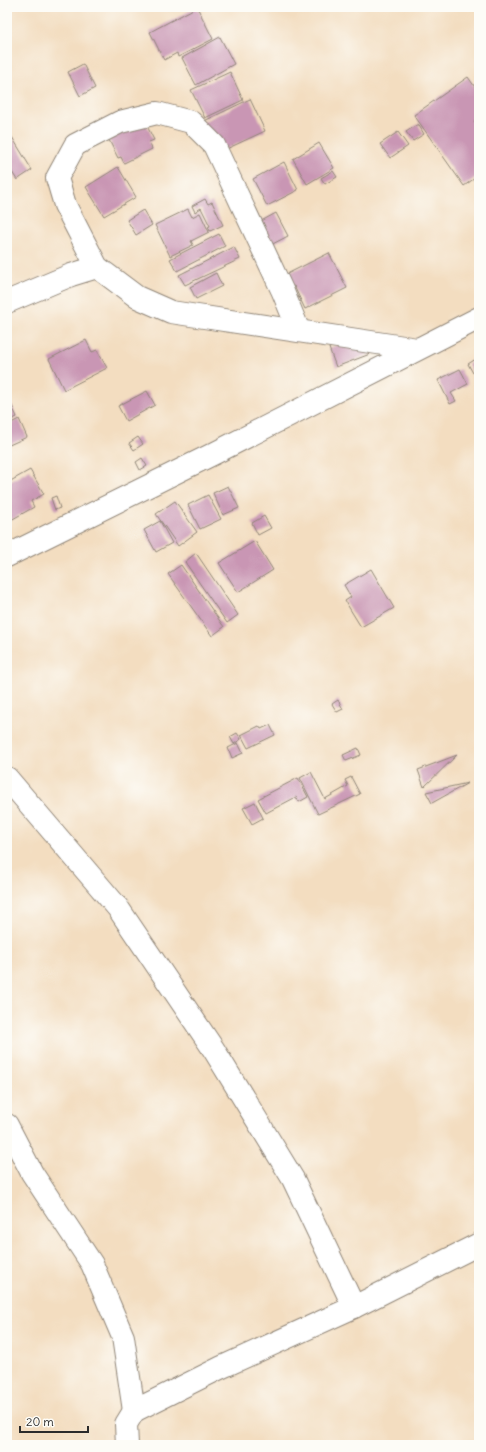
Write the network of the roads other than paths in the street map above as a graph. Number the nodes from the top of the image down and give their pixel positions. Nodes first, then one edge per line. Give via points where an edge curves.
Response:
1 (97, 267) junction
2 (7, 302) edge
3 (479, 318) edge
4 (299, 331) junction
5 (417, 349) junction
6 (7, 556) edge
7 (7, 778) edge
8 (7, 1125) edge
9 (479, 1244) edge
10 (354, 1307) junction
11 (134, 1411) junction
12 (127, 1445) edge

1 - 2 street
1 - 4 street via 137,297 171,312
1 - 4 street via 65,206 57,178 75,145 120,122 157,113 191,122 214,145
3 - 5 street
4 - 5 street
5 - 6 street
7 - 10 street via 118,908 214,1050 293,1179
8 - 11 street via 32,1173 92,1264 122,1337
9 - 10 street
10 - 11 street via 220,1368
11 - 12 street via 126,1424

